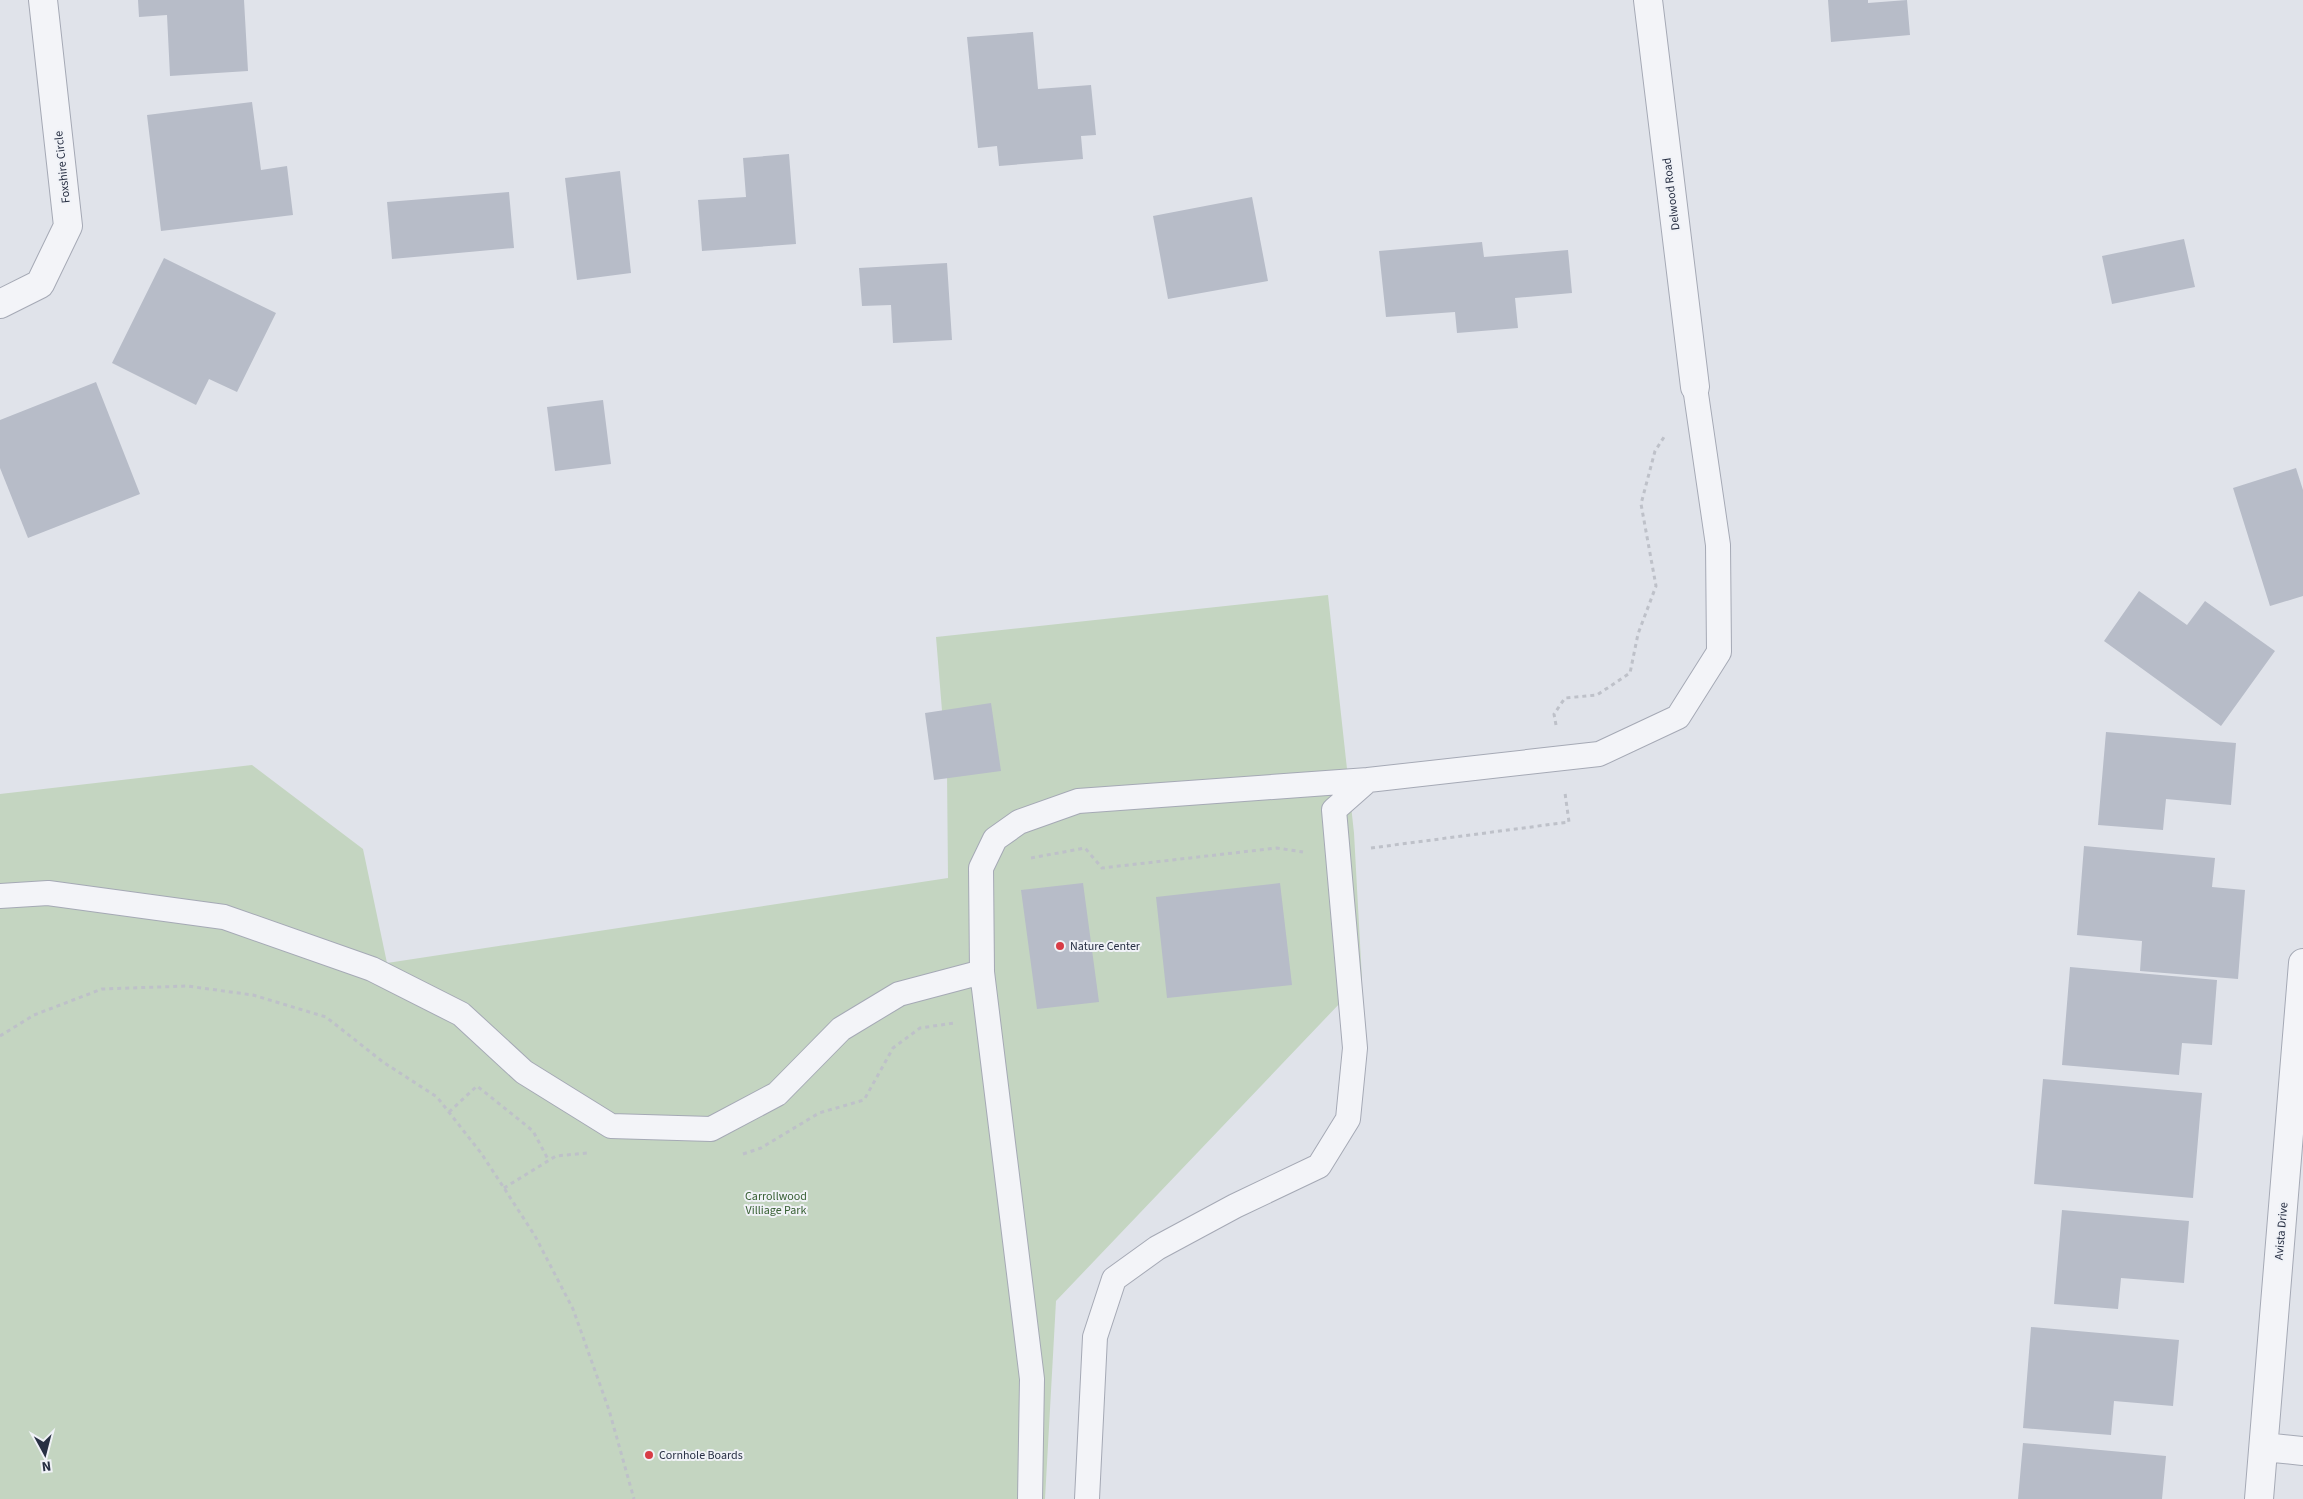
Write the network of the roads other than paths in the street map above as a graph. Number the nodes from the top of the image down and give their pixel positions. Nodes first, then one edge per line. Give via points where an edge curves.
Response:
1 (43, 0) edge
2 (1648, 0) edge
3 (0, 304) edge
4 (1695, 387) joint
5 (1368, 780) junction
6 (0, 896) edge
7 (2303, 963) edge
8 (982, 972) junction
9 (2264, 1447) junction
10 (2303, 1451) edge
11 (1030, 1499) edge
12 (1086, 1499) edge
13 (2259, 1499) edge

1 - 3 street, Foxshire Circle via 68,226 40,284
2 - 4 street, Delwood Road
4 - 5 lane via 1718,545 1719,652 1678,718 1599,754
5 - 8 lane via 1078,801 1019,822 995,839 981,868
5 - 12 lane via 1334,810 1355,1048 1348,1119 1318,1166 1157,1248 1114,1279 1095,1337
6 - 8 lane via 48,893 224,918 372,969 461,1014 524,1072 611,1126 711,1129 777,1094 841,1029 899,994
7 - 9 street, Avista Drive
8 - 11 lane via 1032,1379
9 - 10 street
9 - 13 street, Avista Drive

